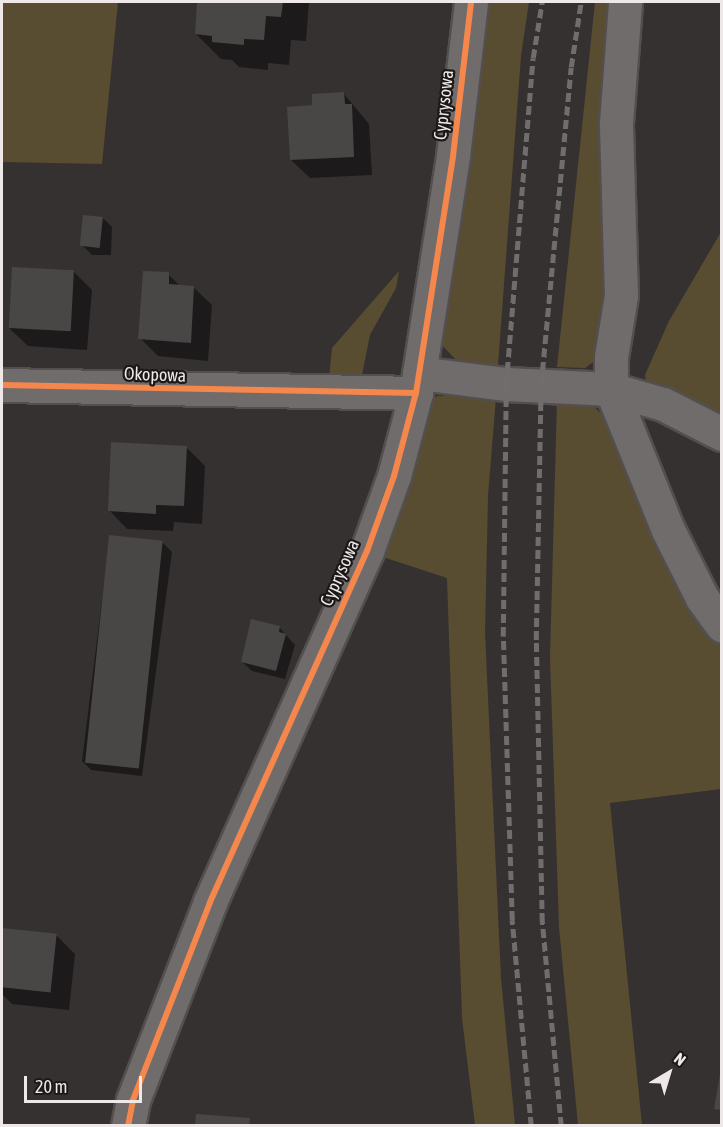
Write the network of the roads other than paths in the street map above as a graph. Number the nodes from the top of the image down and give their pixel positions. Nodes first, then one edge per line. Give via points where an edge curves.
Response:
1 (471, 2) edge
2 (625, 2) edge
3 (417, 383) junction
4 (2, 385) edge
5 (611, 389) junction
6 (722, 434) edge
7 (722, 626) edge
8 (128, 1125) edge

1 - 3 street, Cyprysowa via 453,156
2 - 5 street via 616,123 621,295 611,357
3 - 4 street, Okopowa
3 - 5 street, Okopowa
3 - 8 street, Cyprysowa via 394,476 367,551 210,902 133,1100
5 - 6 street, Okopowa via 663,405
5 - 7 street via 668,530 702,598

